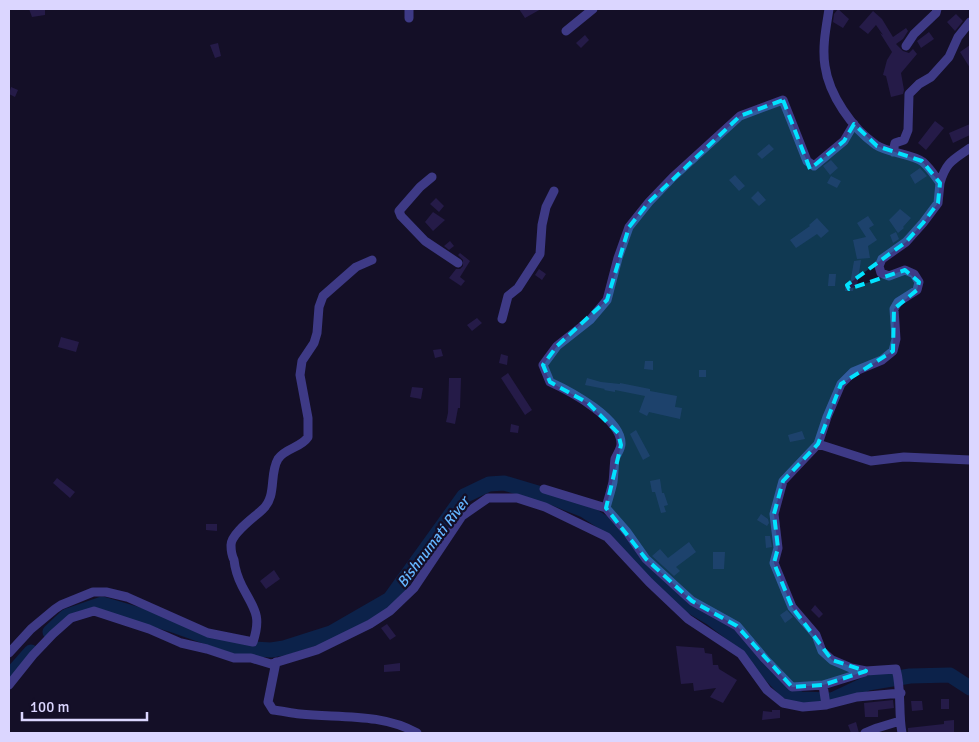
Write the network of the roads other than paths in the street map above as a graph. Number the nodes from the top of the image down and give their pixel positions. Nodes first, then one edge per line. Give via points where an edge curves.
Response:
1 (592, 9) edge
2 (829, 9) edge
3 (937, 9) edge
4 (970, 22) edge
5 (566, 31) dead end
6 (906, 46) dead end
7 (854, 124) junction
8 (970, 148) edge
9 (893, 152) junction
10 (432, 177) dead end
11 (940, 183) junction
12 (554, 190) dead end
13 (372, 260) dead end
14 (458, 263) dead end
15 (502, 319) dead end
16 (818, 444) junction
17 (970, 460) edge
18 (544, 489) dead end
19 (606, 508) junction
20 (253, 642) junction
21 (9, 653) edge
22 (251, 655) junction
23 (276, 662) junction
24 (866, 671) junction
25 (823, 685) junction
26 (9, 686) edge
27 (900, 691) junction
28 (826, 705) junction
29 (900, 720) junction
30 (417, 733) edge
31 (865, 733) edge
32 (902, 733) edge

1 - 5 street
2 - 7 street via 824,64 841,107
3 - 6 street
4 - 9 street via 931,77 908,94 908,130 904,140 895,142
7 - 9 street via 877,146
7 - 19 street via 844,142 814,166 806,161 783,100 740,116 672,177 629,227 606,300 590,320 556,346 543,365 550,382 570,391 602,413 618,432 621,445
8 - 11 street via 944,169
9 - 11 street via 922,161
10 - 14 street via 399,210 425,241
11 - 16 street via 938,203 906,242 882,259 879,266 881,273 889,276 905,270 914,274 919,282 917,290 898,302 894,309 896,339 892,350 882,360 853,372 841,384
12 - 15 street via 542,225 540,254 518,288 508,296
13 - 20 street via 356,268 323,296 314,343 302,361 300,375 308,437 278,458 272,494 264,508 232,540 239,579 257,614
16 - 17 street via 871,461 904,457
16 - 24 street via 784,481 774,514 778,548 774,563 792,606 816,636 822,651 832,660
18 - 19 street
19 - 25 street via 646,559 692,601 737,626 792,687
20 - 21 street via 208,633 127,597 93,592 61,605 31,629
20 - 22 street
22 - 23 street via 271,664
22 - 26 street via 234,658 181,643 94,611 72,618 53,634
23 - 28 street via 317,650 390,611 414,588 462,516 488,498 517,498 545,506 607,536 648,582 688,619 742,654 767,690 782,703 803,707
23 - 30 street via 268,702 273,710 373,718
24 - 25 street
24 - 27 street via 896,669
25 - 28 street
27 - 28 street
27 - 29 street
29 - 31 street
29 - 32 street

